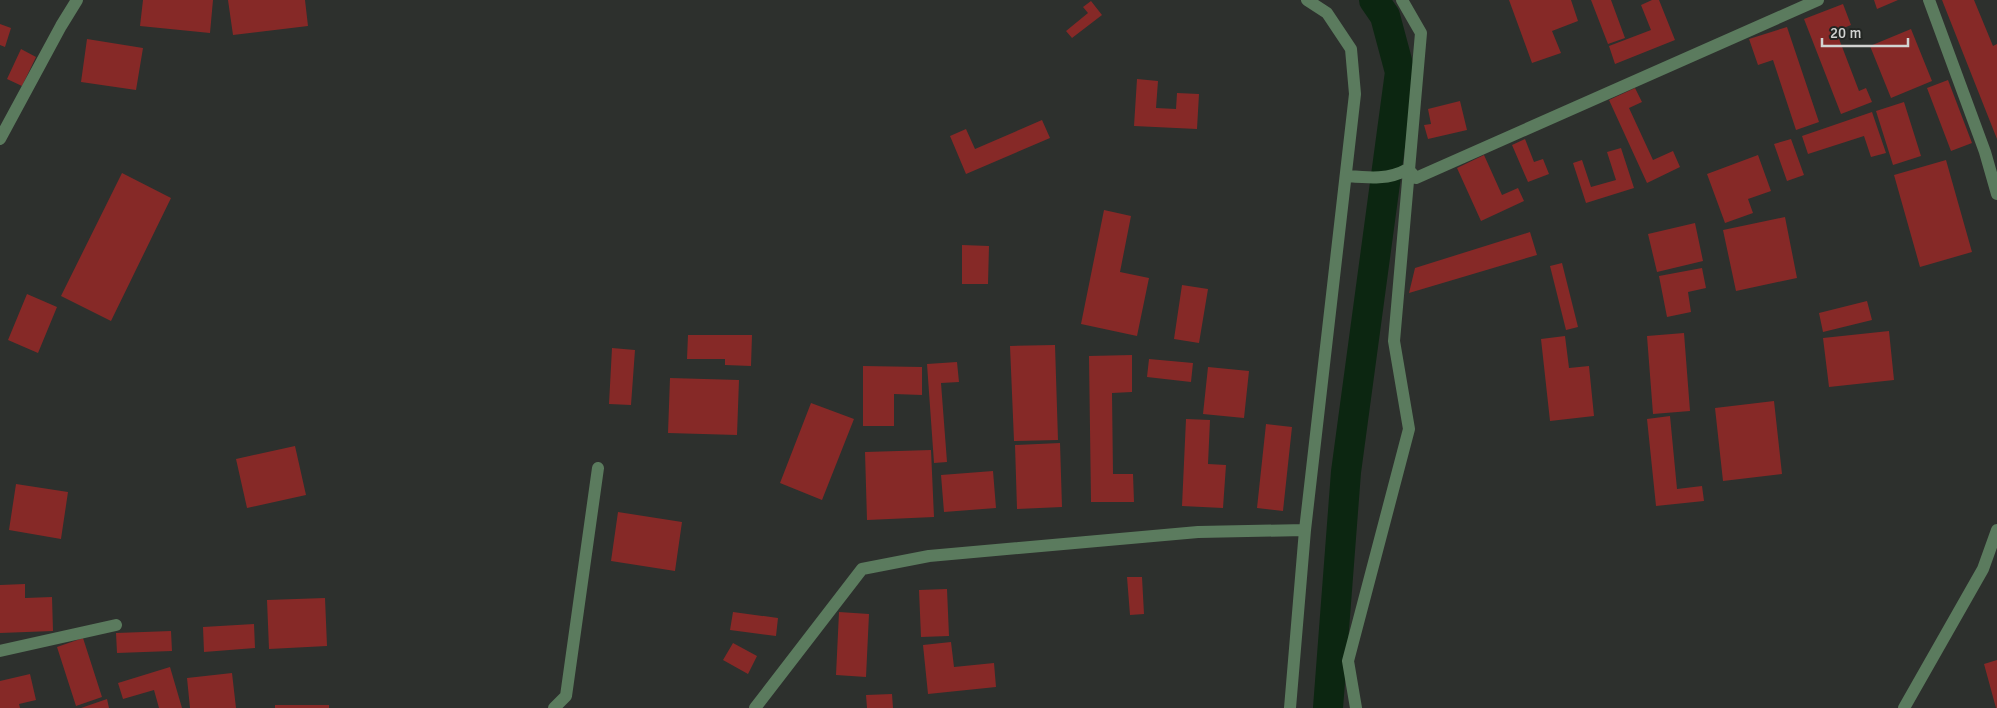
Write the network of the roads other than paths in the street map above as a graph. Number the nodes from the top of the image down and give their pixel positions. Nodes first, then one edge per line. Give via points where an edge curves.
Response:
1 (77, 0) edge
2 (1307, 0) edge
3 (1402, 0) edge
4 (1818, 0) edge
5 (1929, 0) edge
6 (0, 139) edge
7 (1408, 169) junction
8 (1347, 176) junction
9 (1997, 194) edge
10 (598, 468) dead end
11 (1305, 530) junction
12 (1997, 530) edge
13 (116, 625) dead end
14 (0, 651) edge
15 (554, 708) edge
16 (755, 708) edge
17 (1290, 708) edge
18 (1356, 708) edge
19 (1904, 708) edge

1 - 6 street
2 - 8 street via 1327,13 1351,50 1356,94
3 - 7 street via 1421,33
4 - 7 street via 1416,178
5 - 9 street
7 - 8 street via 1395,176
7 - 18 street via 1394,341 1409,429 1348,661
8 - 11 street
10 - 15 street via 566,696
11 - 16 street via 1198,532 929,556 862,569
11 - 17 street
12 - 19 street via 1983,569
13 - 14 street

